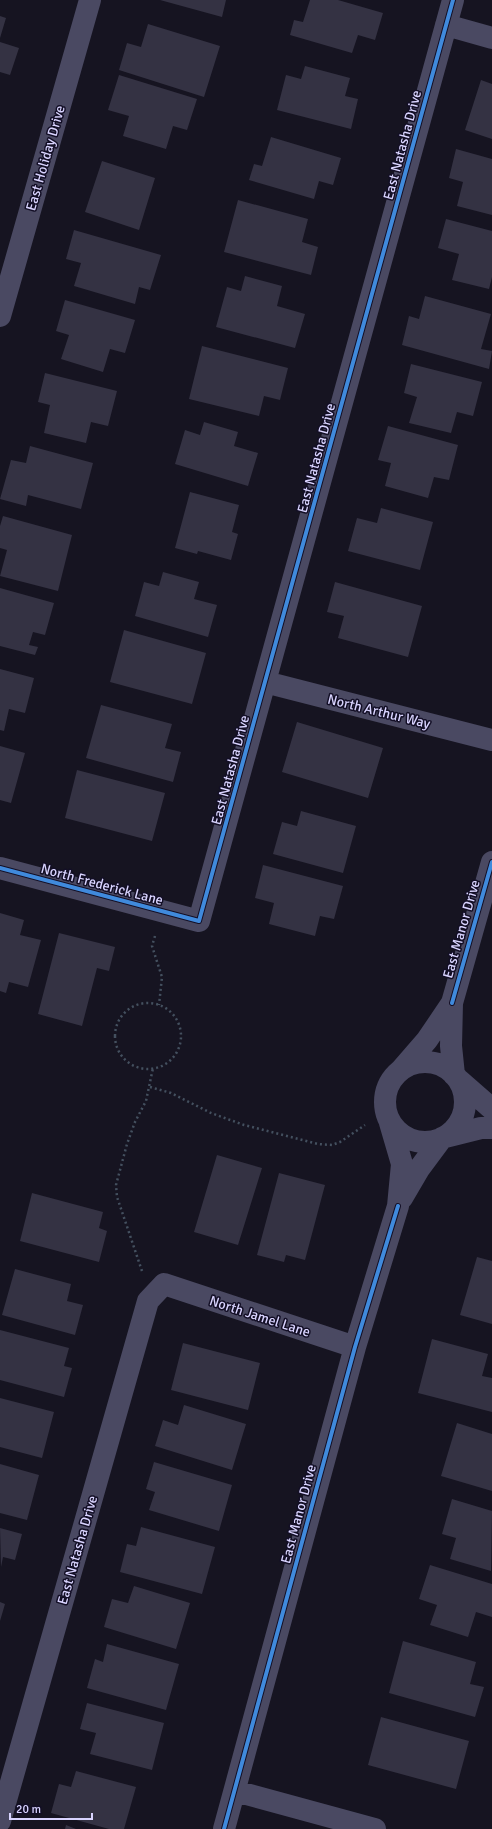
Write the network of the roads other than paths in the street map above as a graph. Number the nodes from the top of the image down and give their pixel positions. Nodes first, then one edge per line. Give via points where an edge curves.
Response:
1 (90, 0) edge
2 (453, 0) edge
3 (446, 25) junction
4 (492, 38) edge
5 (0, 316) edge
6 (265, 682) junction
7 (492, 740) edge
8 (492, 862) edge
9 (0, 868) edge
10 (199, 921) joint
11 (452, 1003) junction
12 (401, 1070) junction
13 (455, 1077) junction
14 (492, 1110) edge
15 (390, 1123) junction
16 (492, 1128) edge
17 (443, 1138) junction
18 (398, 1206) junction
19 (164, 1284) joint
20 (355, 1347) junction
21 (235, 1791) junction
22 (0, 1821) edge
23 (224, 1829) edge
24 (375, 1829) edge

1 - 5 street, East Holiday Drive
2 - 3 street, East Natasha Drive
3 - 4 street
3 - 6 street, East Natasha Drive
6 - 7 street, North Arthur Way
6 - 10 street, East Natasha Drive
8 - 11 street, East Manor Drive
9 - 10 street, North Frederick Lane
11 - 12 street, East Manor Drive via 427,1040
11 - 13 street, East Manor Drive via 451,1046
12 - 13 street via 412,1064 425,1062 437,1064
12 - 15 street via 387,1089 386,1112
13 - 14 street
13 - 17 street via 463,1090 465,1104 462,1117 455,1128
15 - 17 street via 409,1139 433,1142
15 - 18 street, East Manor Drive via 402,1164
16 - 17 street via 481,1128
17 - 18 street, East Manor Drive via 419,1169
18 - 20 street, East Manor Drive
19 - 20 street, North Jamel Lane
19 - 22 street, East Natasha Drive via 148,1301
20 - 21 street, East Manor Drive
21 - 23 street, East Manor Drive
21 - 24 street

